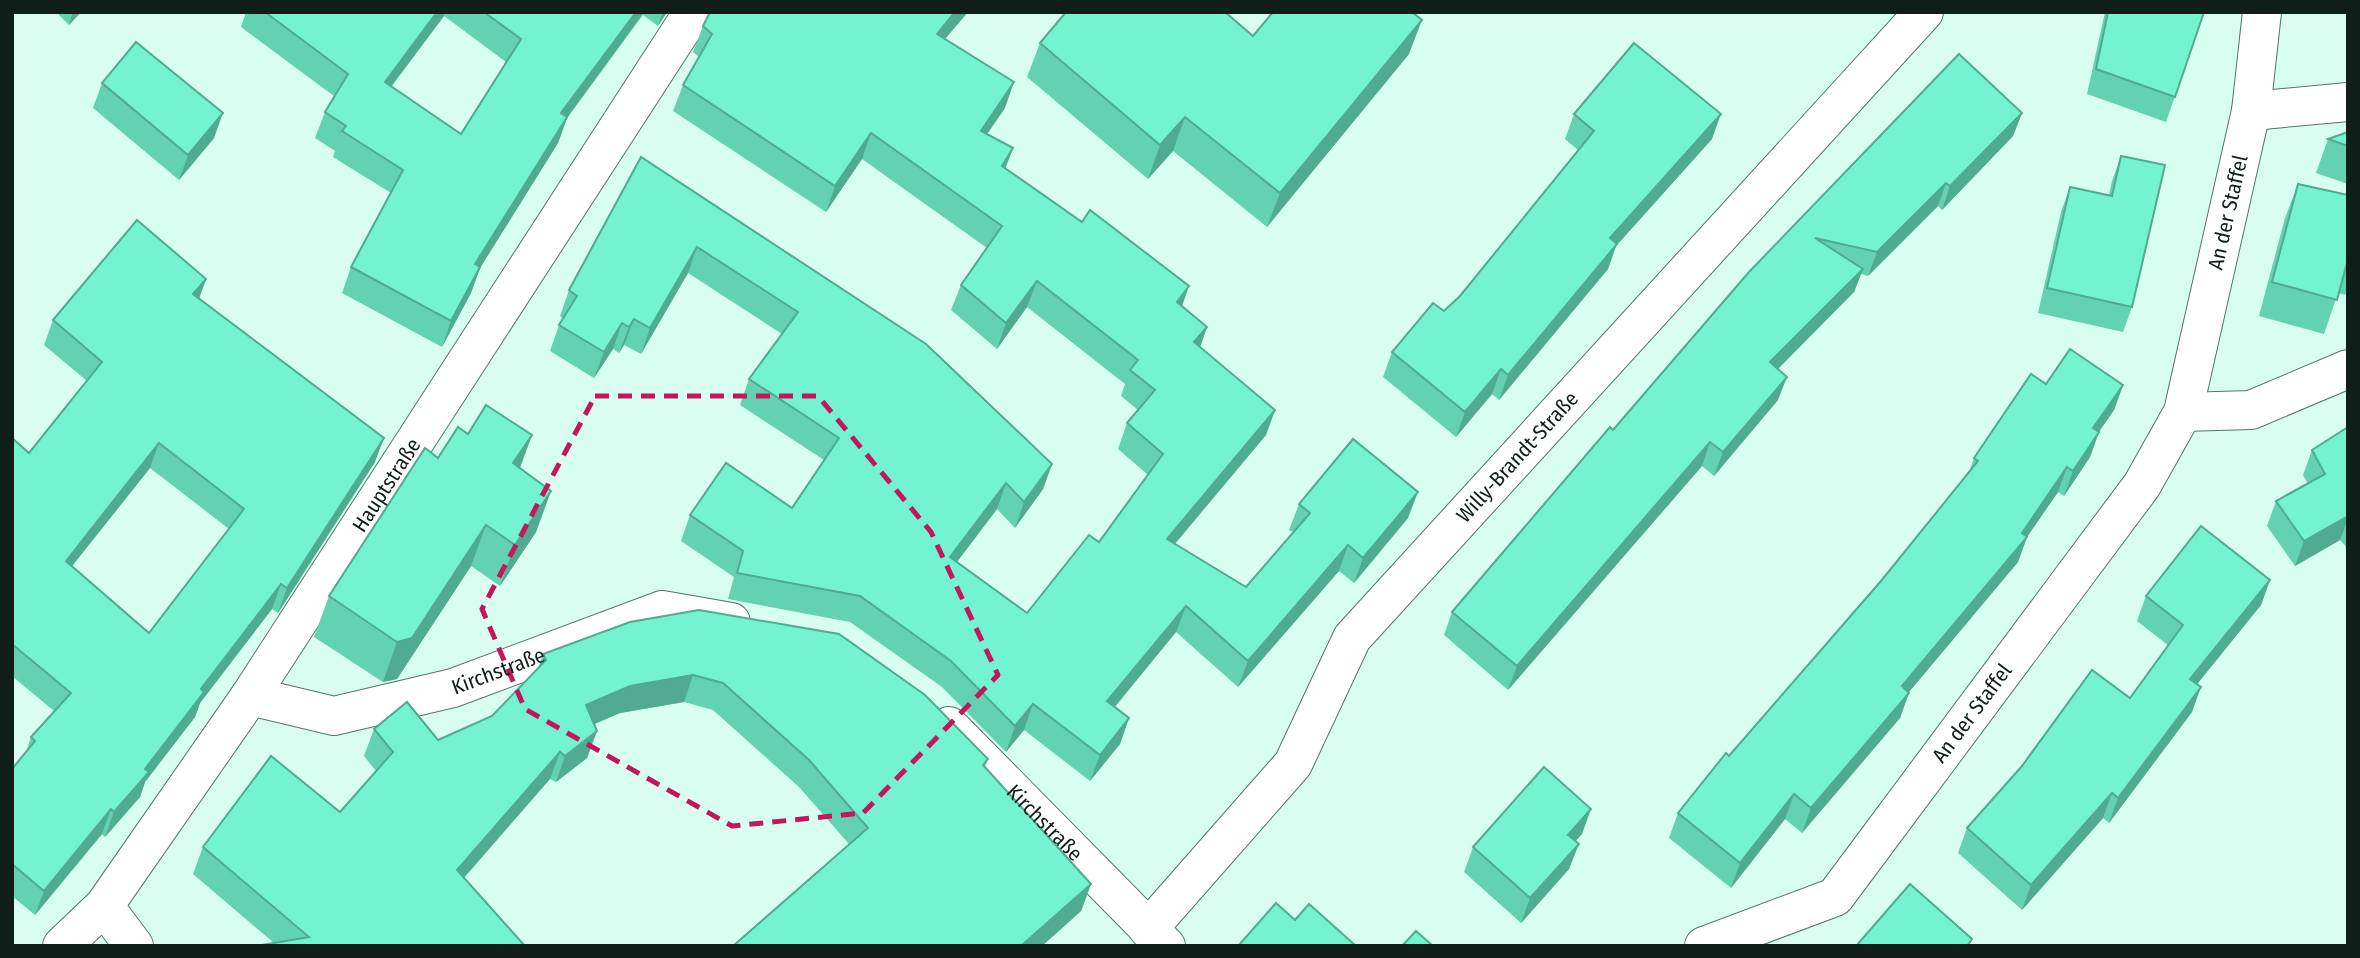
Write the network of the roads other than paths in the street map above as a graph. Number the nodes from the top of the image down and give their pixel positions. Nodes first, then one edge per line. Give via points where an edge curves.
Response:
1 (693, 12) edge
2 (1924, 12) edge
3 (2262, 12) edge
4 (2348, 102) edge
5 (2251, 111) junction
6 (2348, 369) edge
7 (2183, 412) junction
8 (770, 629) edge
9 (250, 696) junction
10 (922, 699) edge
11 (104, 906) junction
12 (1157, 937) edge
13 (62, 946) edge
14 (134, 946) edge
15 (1704, 946) edge

1 - 9 street, Hauptstraße
2 - 12 street, Willy-Brandt-Straße via 1352,638 1293,764
3 - 5 street, An der Staffel
4 - 5 street
5 - 7 street, An der Staffel
6 - 7 street via 2251,410
7 - 15 street, An der Staffel via 2142,485 1835,897
8 - 9 street, Kirchstraße via 662,610 453,688 334,716
9 - 11 street, Hauptstraße
10 - 12 street, Kirchstraße
11 - 13 street, Hauptstraße
11 - 14 street

